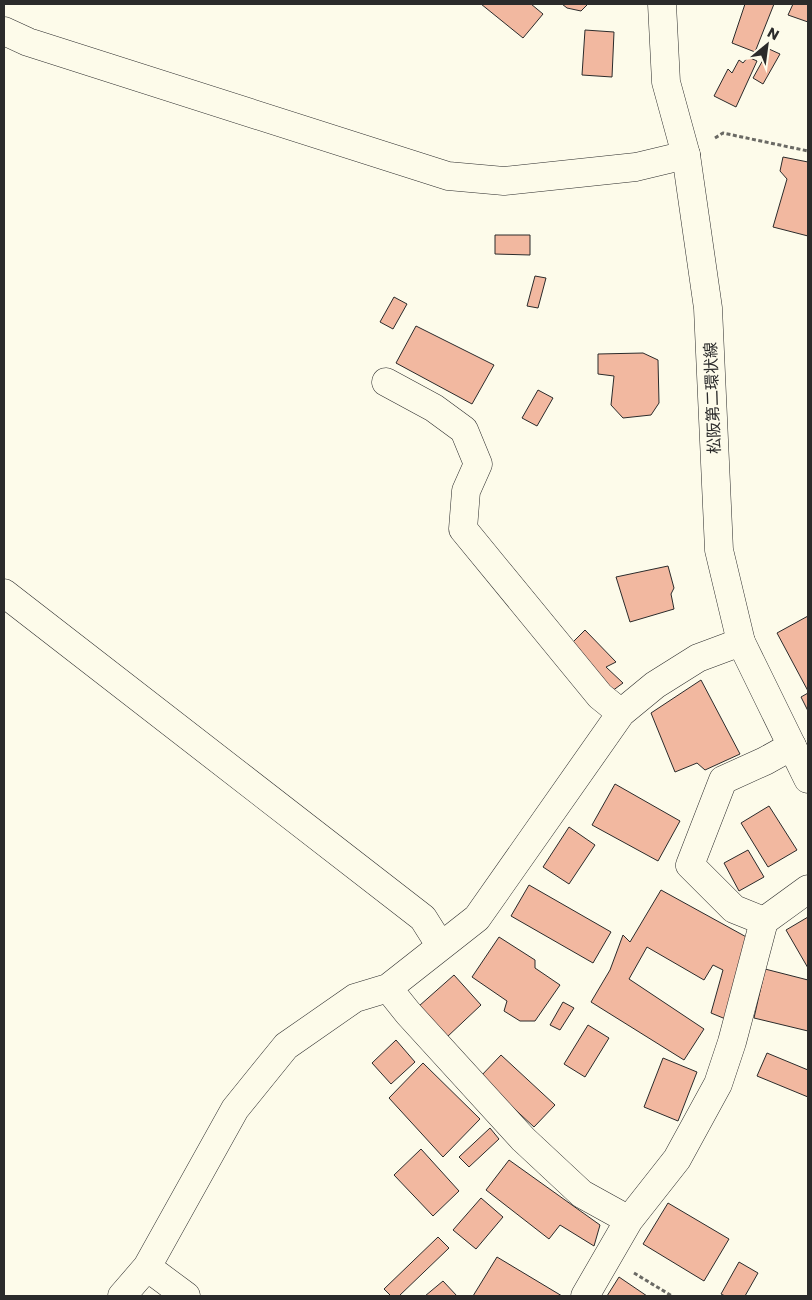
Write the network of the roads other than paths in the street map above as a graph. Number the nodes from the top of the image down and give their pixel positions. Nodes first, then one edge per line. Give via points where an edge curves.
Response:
1 (662, 4) edge
2 (4, 31) edge
3 (686, 155) junction
4 (386, 382) dead end
5 (4, 593) edge
6 (741, 642) junction
7 (621, 713) junction
8 (792, 746) junction
9 (808, 779) edge
10 (808, 889) edge
11 (764, 921) junction
12 (440, 945) junction
13 (388, 988) junction
14 (629, 1220) junction
15 (147, 1267) junction
16 (122, 1296) edge
17 (186, 1296) edge
18 (585, 1296) edge

1 - 3 street, 松阪第二環状線 via 666,82
2 - 3 street via 28,42 448,176 504,181 636,167
3 - 6 street, 松阪第二環状線 via 708,308 719,550
4 - 7 street via 434,408 464,430 478,464 466,492 463,529 600,696
5 - 12 street via 423,918
6 - 7 street via 698,658 655,685
6 - 8 street, 松阪第二環状線
7 - 12 street via 477,918
8 - 9 street, 松阪第二環状線
8 - 11 street via 723,780 690,866 734,909
10 - 11 street
11 - 14 street via 718,1084 677,1159
12 - 13 street
13 - 14 street via 523,1140 582,1194
13 - 15 street via 355,998 286,1046 235,1109
14 - 18 street
15 - 16 street
15 - 17 street

